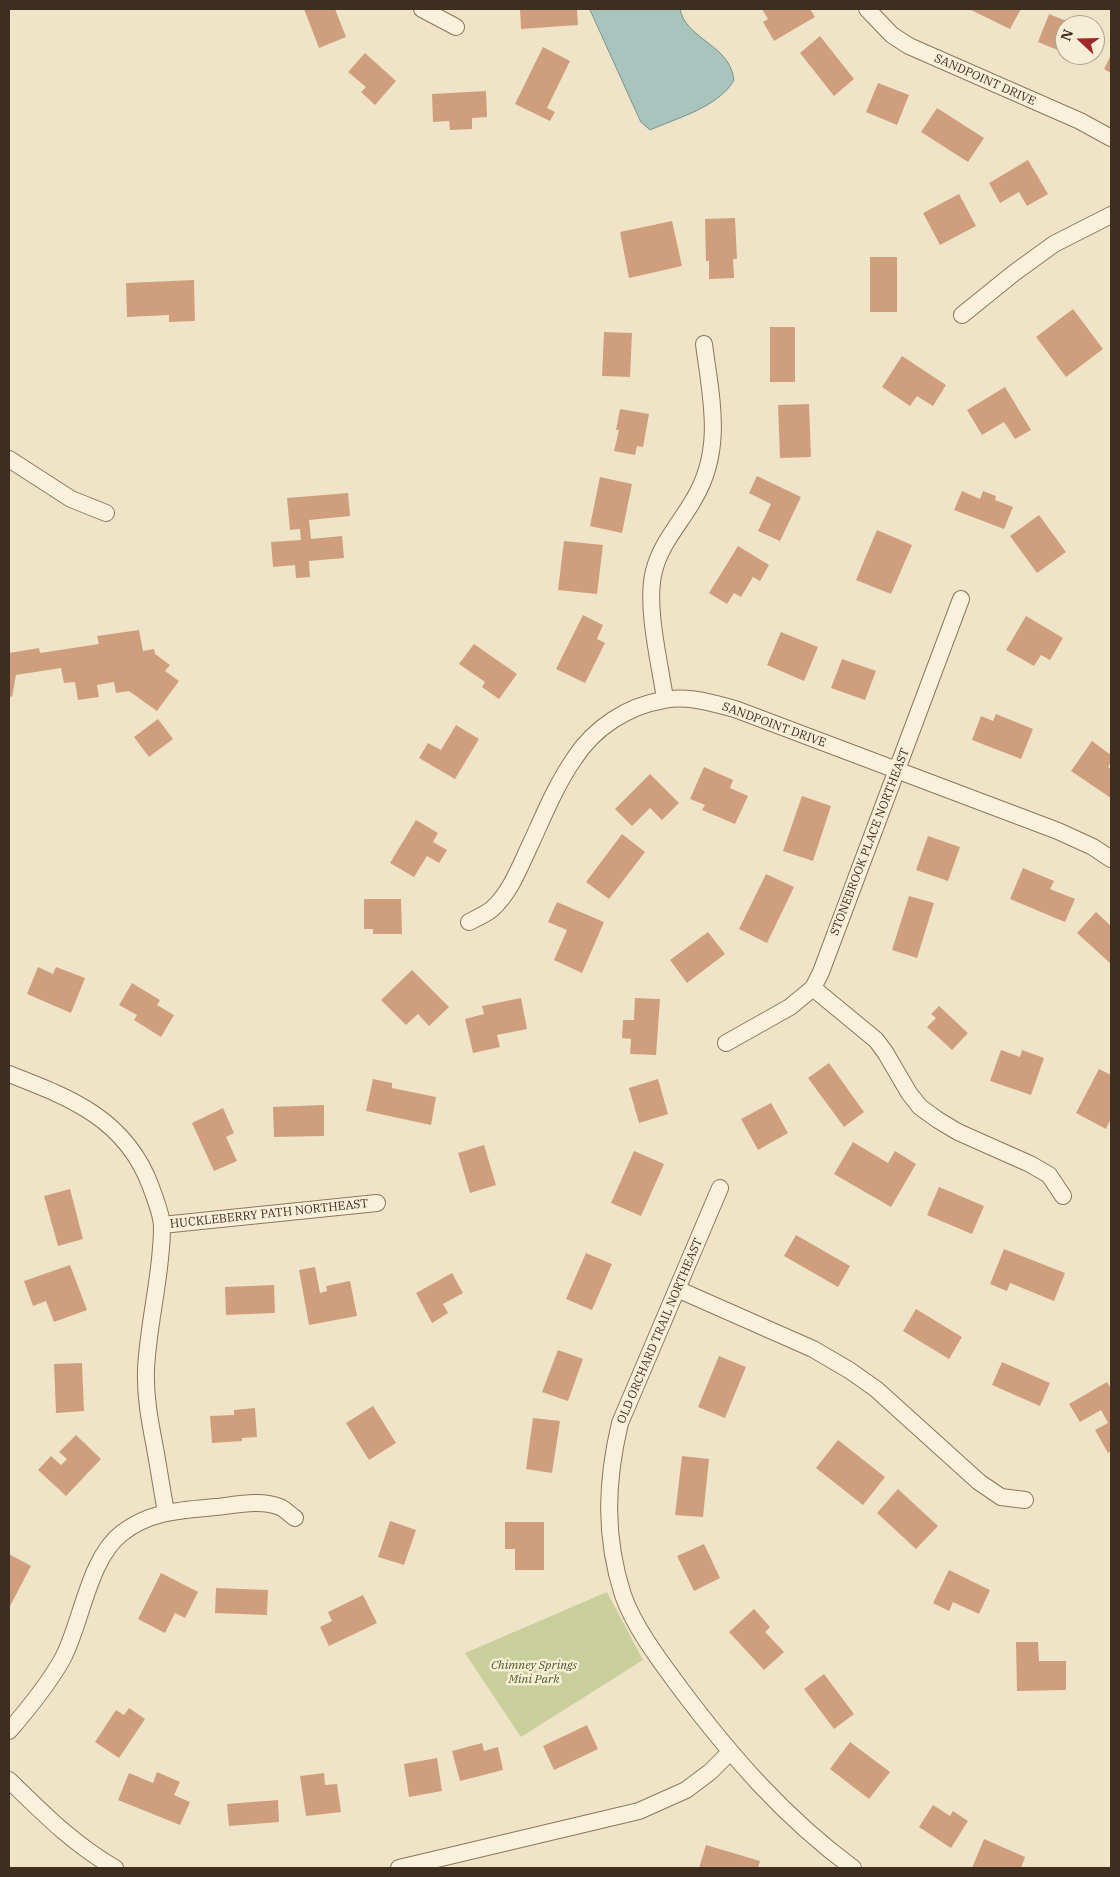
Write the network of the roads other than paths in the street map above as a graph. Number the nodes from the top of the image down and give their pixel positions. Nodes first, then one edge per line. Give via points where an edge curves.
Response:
1 (422, 9) edge
2 (867, 9) edge
3 (456, 27) dead end
4 (1111, 138) edge
5 (1111, 215) edge
6 (962, 315) dead end
7 (704, 344) dead end
8 (9, 459) edge
9 (106, 513) dead end
10 (961, 599) dead end
11 (665, 699) junction
12 (896, 770) junction
13 (1111, 859) edge
14 (469, 922) dead end
15 (814, 988) junction
16 (726, 1043) dead end
17 (9, 1074) edge
18 (720, 1188) dead end
19 (1063, 1196) dead end
20 (377, 1203) dead end
21 (162, 1225) junction
22 (677, 1289) junction
23 (1025, 1500) dead end
24 (166, 1512) junction
25 (295, 1518) dead end
26 (9, 1731) edge
27 (730, 1752) junction
28 (9, 1780) edge
29 (114, 1868) edge
30 (399, 1868) edge
31 (853, 1868) edge

1 - 3 street
2 - 4 street, SANDPOINT DRIVE via 892,35 909,46 1080,121
5 - 6 street via 1054,244
7 - 11 street via 714,433 711,455 702,485 664,544 653,573 652,613
8 - 9 street via 70,499
10 - 12 street, STONEBROOK PLACE NORTHEAST
11 - 12 street, SANDPOINT DRIVE via 696,700 735,709
11 - 14 street, SANDPOINT DRIVE via 622,714 589,739 562,779 508,891 492,910
12 - 13 street, SANDPOINT DRIVE via 1072,837
12 - 15 street, STONEBROOK PLACE NORTHEAST
15 - 16 street, STONEBROOK PLACE NORTHEAST via 790,1007
15 - 19 street via 876,1040 920,1107 958,1132 1048,1175
17 - 21 street via 77,1103 122,1137 147,1175
18 - 22 street, OLD ORCHARD TRAIL NORTHEAST
20 - 21 street, HUCKLEBERRY PATH NORTHEAST
21 - 24 street via 158,1281 147,1350 146,1401
22 - 23 street via 813,1349 848,1370 876,1389 979,1482 1001,1497
22 - 27 street, OLD ORCHARD TRAIL NORTHEAST via 620,1423 608,1487 608,1517 624,1596 641,1632
24 - 25 street via 259,1503 280,1507
24 - 26 street via 141,1521 106,1549 63,1657 32,1706
27 - 30 street via 686,1790 638,1811
27 - 31 street, OLD ORCHARD TRAIL NORTHEAST via 793,1819
28 - 29 street via 70,1838

